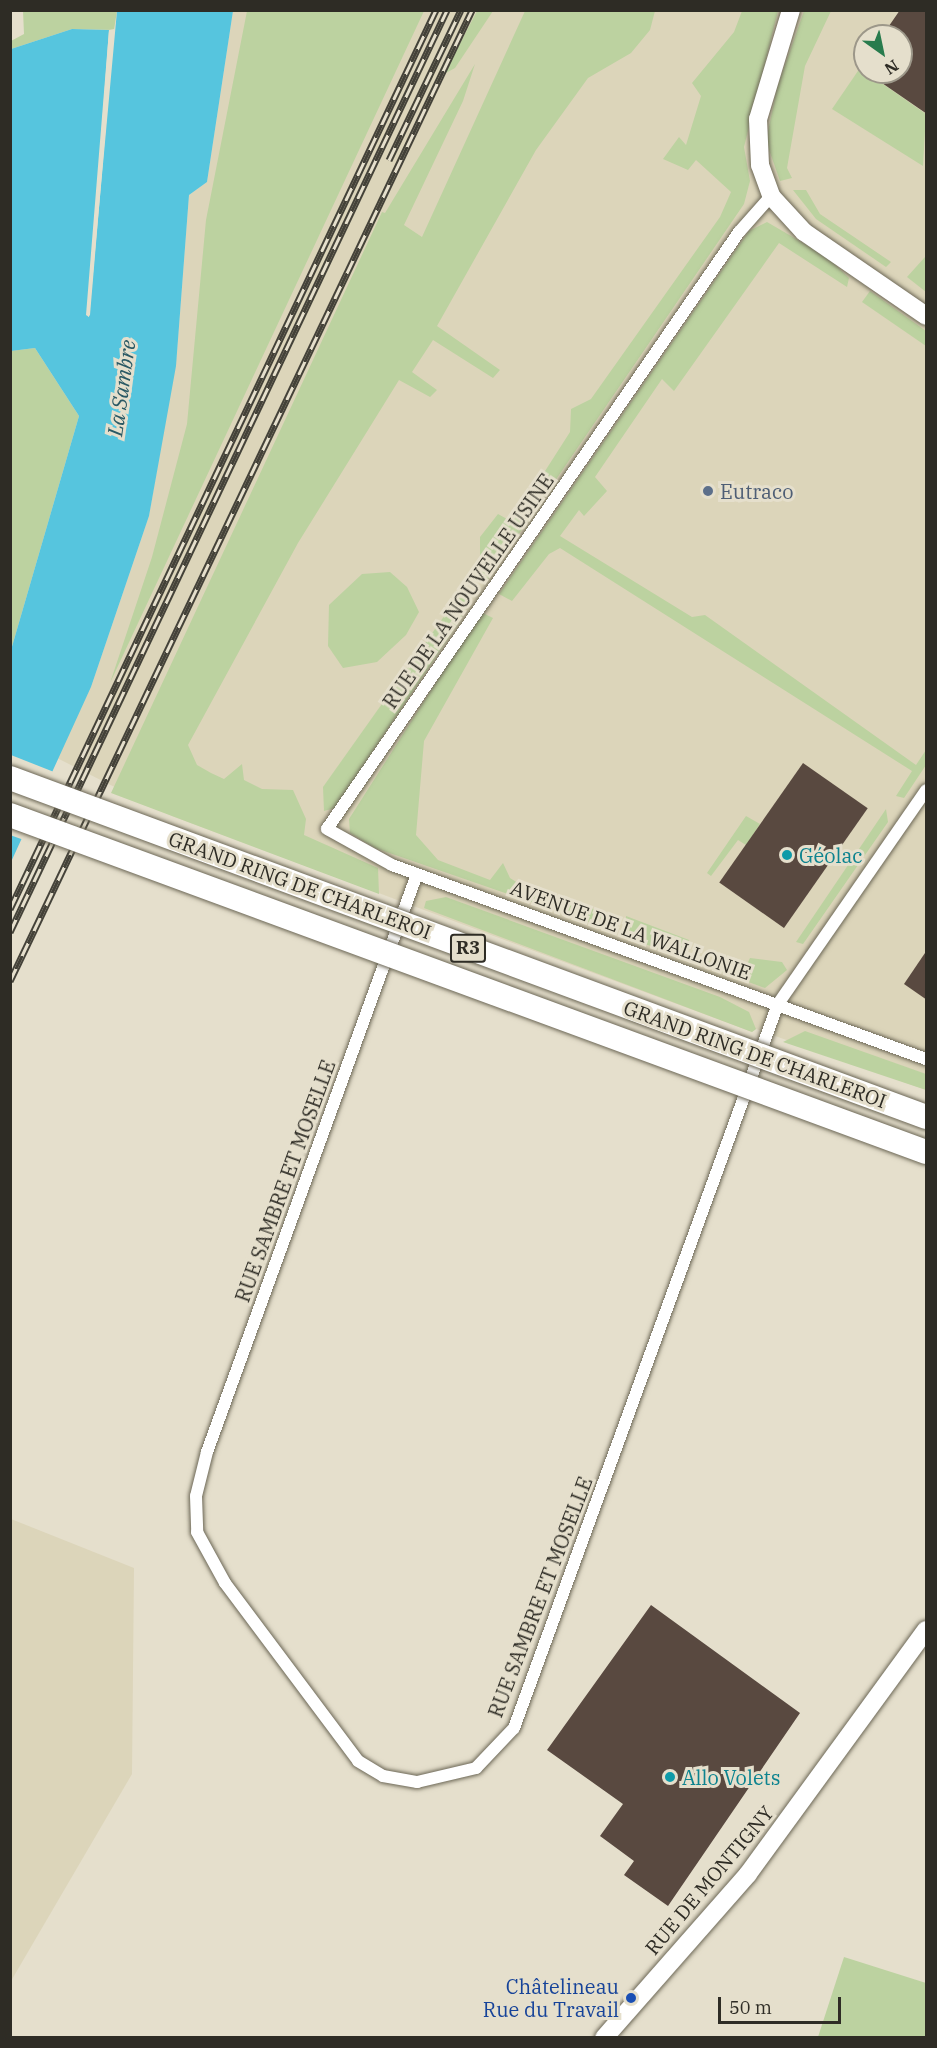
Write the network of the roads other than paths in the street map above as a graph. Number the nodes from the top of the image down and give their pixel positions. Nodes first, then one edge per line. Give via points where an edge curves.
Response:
1 (791, 10) edge
2 (771, 196) junction
3 (927, 316) edge
4 (10, 778) edge
5 (927, 790) edge
6 (10, 815) edge
7 (327, 829) joint
8 (417, 874) junction
9 (778, 1004) junction
10 (927, 1059) edge
11 (927, 1117) edge
12 (927, 1152) edge
13 (927, 1630) edge
14 (604, 2037) edge

1 - 2 main road via 758,119 760,165
2 - 3 main road via 804,232
2 - 7 street, RUE DE LA NOUVELLE USINE via 739,232
4 - 11 highway, GRAND RING DE CHARLEROI / R3, bridge
5 - 9 street, RUE SAMBRE ET MOSELLE
6 - 12 highway, GRAND RING DE CHARLEROI / R3, bridge
7 - 8 street, AVENUE DE LA WALLONIE
8 - 9 street, AVENUE DE LA WALLONIE
8 - 9 street, RUE SAMBRE ET MOSELLE via 207,1452 196,1496 197,1532 225,1583 358,1761 383,1776 417,1782 447,1779 476,1768 514,1728
9 - 10 street, AVENUE DE LA WALLONIE
13 - 14 main road, RUE DE MONTIGNY via 748,1874

